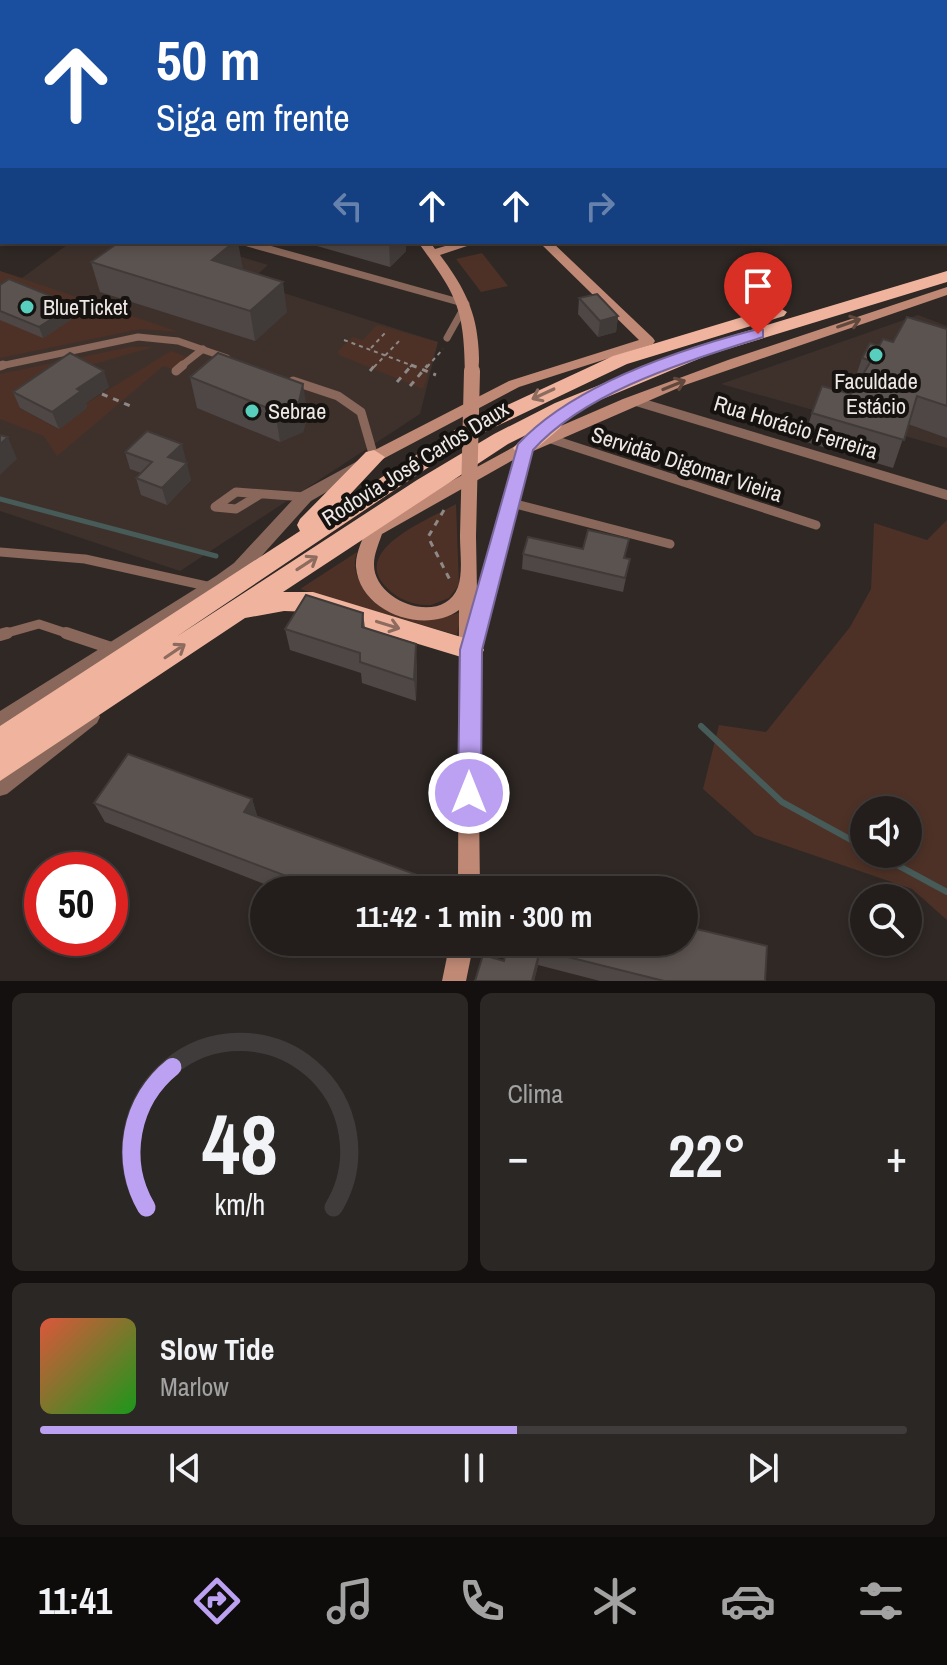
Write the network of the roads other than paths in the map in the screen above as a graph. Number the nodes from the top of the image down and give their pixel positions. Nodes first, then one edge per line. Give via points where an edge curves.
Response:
1 (251, 244) edge
2 (455, 244) edge
3 (547, 244) edge
4 (428, 247) edge
5 (947, 261) edge
6 (947, 276) edge
7 (947, 291) edge
8 (466, 304) junction
9 (720, 328) junction
10 (447, 338) dead end
11 (648, 341) junction
12 (203, 349) junction
13 (219, 355) junction
14 (209, 362) edge
15 (241, 363) edge
16 (0, 366) edge
17 (176, 371) dead end
18 (283, 377) edge
19 (605, 390) junction
20 (634, 401) junction
21 (548, 438) junction
22 (524, 448) junction
23 (374, 457) junction
24 (259, 495) dead end
25 (944, 495) dead end
26 (305, 497) junction
27 (508, 502) junction
28 (816, 525) dead end
29 (375, 530) junction
30 (337, 544) junction
31 (670, 544) dead end
32 (0, 552) edge
33 (271, 563) junction
34 (467, 586) junction
35 (211, 587) junction
36 (231, 613) junction
37 (0, 635) edge
38 (111, 648) junction
39 (471, 650) junction
40 (120, 689) junction
41 (3, 716) edge
42 (0, 741) edge
43 (0, 768) edge
44 (0, 787) edge
45 (469, 876) edge
46 (459, 956) edge
47 (454, 981) edge

1 - 8 lane
2 - 4 main road
3 - 11 main road
4 - 8 main road
5 - 9 highway, Rodovia José Carlos Daux
6 - 19 highway, Rodovia José Carlos Daux via 701,351
20 -> 7 main road
8 - 10 lane
8 - 34 main road, bridge via 473,346
9 - 11 highway
9 -> 33 highway, Rodovia José Carlos Daux via 620,360 497,416
11 - 23 main road via 514,384
12 - 13 lane
12 - 16 lane via 138,337
12 - 17 lane
13 - 14 lane
13 - 15 lane
18 - 23 lane via 338,396 361,412
19 - 22 highway via 538,433
19 - 30 highway, Rodovia José Carlos Daux via 457,464
20 - 21 main road
20 - 25 street, Rua Horácio Ferreira
21 - 22 main road
21 - 28 lane, Servidão Digomar Vieira
22 - 27 main road
22 - 29 main road
23 - 26 street
23 - 33 highway
24 - 26 lane
26 - 35 street via 240,568
27 - 31 lane
27 - 39 main road
29 - 30 highway
29 - 34 main road via 365,569 369,583 393,605 436,612 457,603
36 -> 30 highway, Rodovia José Carlos Daux
32 - 35 lane via 85,559
33 - 42 highway, Rodovia José Carlos Daux
34 - 39 main road
35 - 38 street
36 -> 39 highway via 284,601 313,602
40 -> 36 highway, Rodovia José Carlos Daux
37 - 38 lane via 39,624
38 - 41 street
39 - 45 main road
40 - 43 highway, Rodovia José Carlos Daux
40 - 44 street via 75,731
46 - 47 main road

